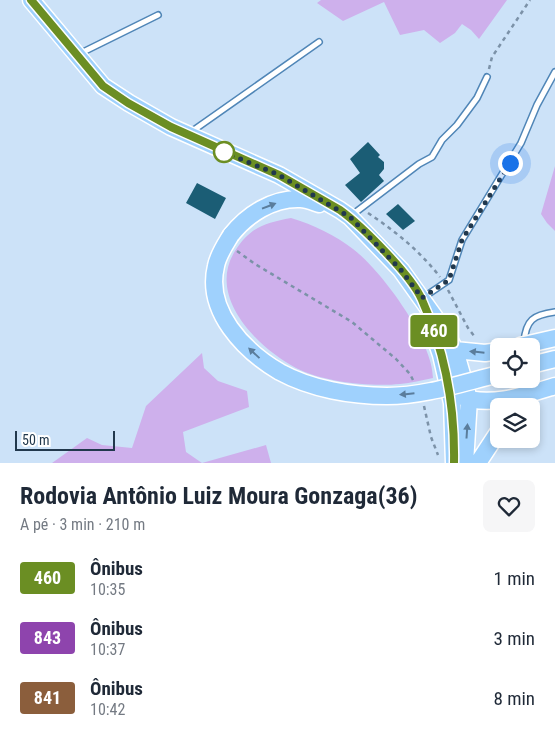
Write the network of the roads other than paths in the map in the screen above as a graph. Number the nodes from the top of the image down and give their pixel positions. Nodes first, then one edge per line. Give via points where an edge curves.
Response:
1 (31, 0) edge
2 (158, 15) dead end
3 (319, 42) dead end
4 (76, 55) junction
5 (555, 72) edge
6 (487, 77) road end
7 (188, 135) junction
8 (345, 214) junction
9 (422, 298) junction
10 (555, 312) edge
11 (523, 338) edge
12 (555, 338) edge
13 (540, 342) edge
14 (455, 350) junction
15 (490, 352) edge
16 (555, 359) edge
17 (540, 363) edge
18 (490, 376) edge
19 (555, 386) edge
20 (449, 390) junction
21 (532, 393) junction
22 (527, 398) edge
23 (469, 399) junction
24 (490, 445) edge
25 (454, 461) edge
26 (478, 463) edge

1 - 4 main road
2 - 4 lane
3 - 7 lane
4 - 7 main road via 103,86
5 - 9 lane via 521,143 462,240 449,280
6 - 8 lane via 476,98 432,157
7 - 8 main road via 279,175
8 - 9 main road via 401,270
18 -> 8 main road, bridge via 437,390 387,396 358,394 331,390 281,372 240,340 216,301 214,281 216,263 248,216 270,205 301,199
9 - 14 main road
9 - 20 main road
10 - 11 lane via 532,319
12 - 13 main road
15 -> 14 main road
14 - 23 main road
16 - 17 main road
19 - 21 main road
20 - 23 main road
20 - 25 main road
21 - 22 main road
21 - 23 main road via 493,400
25 -> 23 main road
24 - 26 main road

